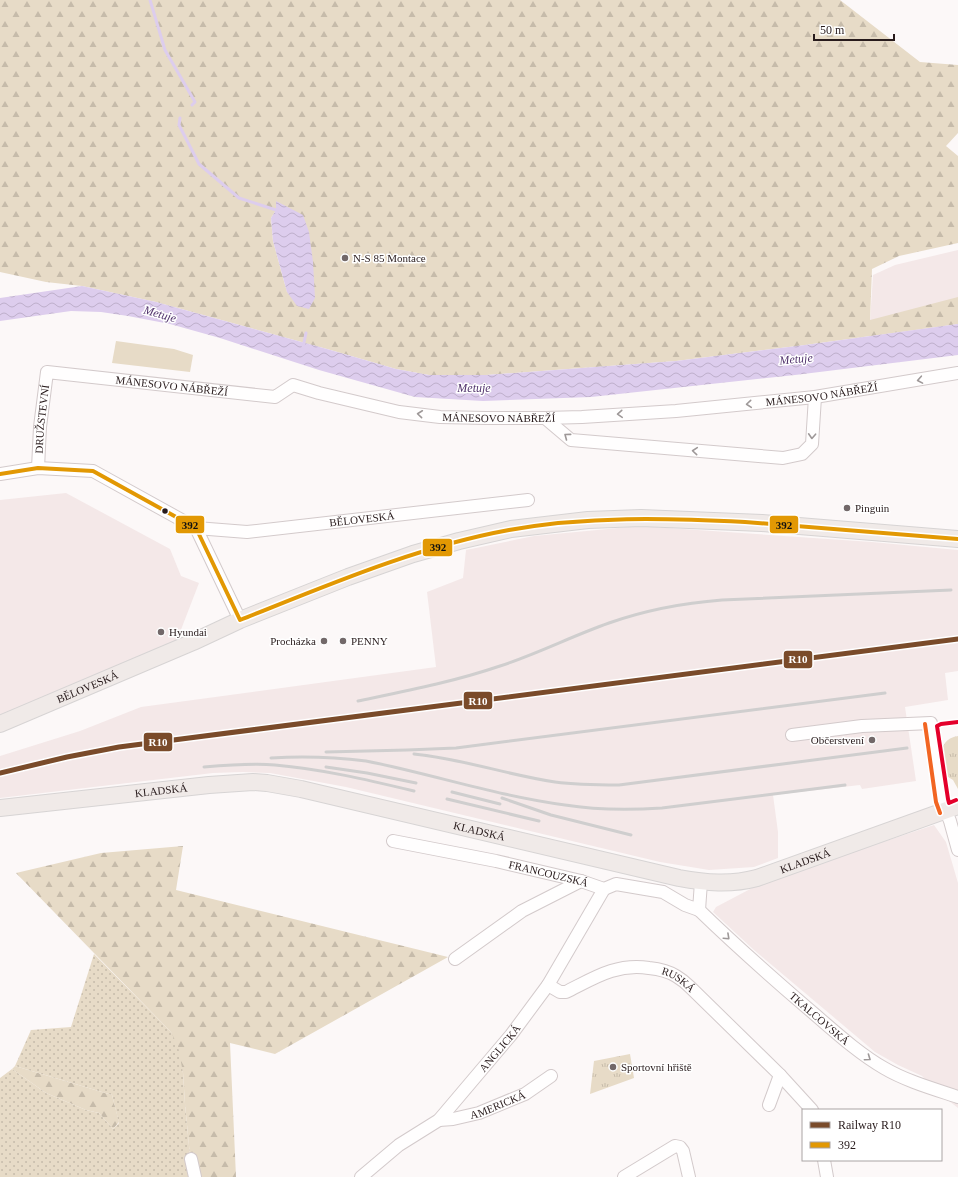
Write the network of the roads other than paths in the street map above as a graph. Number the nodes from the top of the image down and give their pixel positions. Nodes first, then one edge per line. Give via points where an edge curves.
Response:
1 (47, 372) joint
2 (958, 373) edge
3 (815, 397) junction
4 (545, 418) junction
5 (38, 468) junction
6 (0, 474) edge
7 (528, 500) dead end
8 (196, 528) junction
9 (958, 539) edge
10 (240, 620) junction
11 (0, 724) edge
12 (792, 735) dead end
13 (949, 806) edge
14 (0, 808) edge
15 (393, 841) dead end
16 (958, 850) edge
17 (581, 881) junction
18 (701, 882) junction
19 (604, 889) junction
20 (699, 910) junction
21 (455, 959) dead end
22 (548, 985) junction
23 (551, 1076) dead end
24 (780, 1076) junction
25 (958, 1097) edge
26 (769, 1105) dead end
27 (811, 1109) edge
28 (438, 1120) junction
29 (192, 1159) dead end
30 (824, 1161) edge
31 (827, 1176) edge
32 (194, 1177) edge
33 (361, 1177) edge
34 (624, 1177) edge
35 (688, 1177) edge

4 -> 1 street, MÁNESOVO NÁBŘEŽÍ via 440,417 399,412 319,393 293,384 275,397
1 - 5 street, DRUŽSTEVNÍ
2 -> 3 street, MÁNESOVO NÁBŘEŽÍ
3 -> 4 street, MÁNESOVO NÁBŘEŽÍ via 676,411
3 -> 4 street via 812,444 802,454 783,458 571,440
5 - 6 street, BĚLOVESKÁ
5 - 8 street, BĚLOVESKÁ via 93,471
7 - 8 street, BĚLOVESKÁ via 247,532
8 - 10 street
9 - 10 main road, BĚLOVESKÁ via 762,523 641,518 543,525 484,534 414,554
10 - 11 main road, BĚLOVESKÁ
12 - 13 street via 862,726 932,729
13 - 16 street
13 - 18 main road, KLADSKÁ via 757,878 726,884
14 - 18 main road, KLADSKÁ via 238,782 267,783
15 - 17 street, FRANCOUZSKÁ
17 - 19 street
17 - 21 street, FRANCOUZSKÁ via 522,911
18 - 20 street
19 - 20 street, TKALCOVSKÁ via 616,884 663,892
19 - 22 street, ANGLICKÁ
20 -> 25 street, TKALCOVSKÁ via 739,949 866,1057 922,1086
22 - 24 street, RUSKÁ via 560,992 566,992 610,971 630,966 668,972 690,987
22 - 28 street, ANGLICKÁ via 511,1035
23 - 28 street, AMERICKÁ via 525,1094 479,1113
24 - 26 street
24 - 27 street, RUSKÁ
28 - 33 street, ANGLICKÁ via 399,1145
29 - 32 street
30 - 31 street
34 - 35 street via 675,1146 680,1146 683,1151

